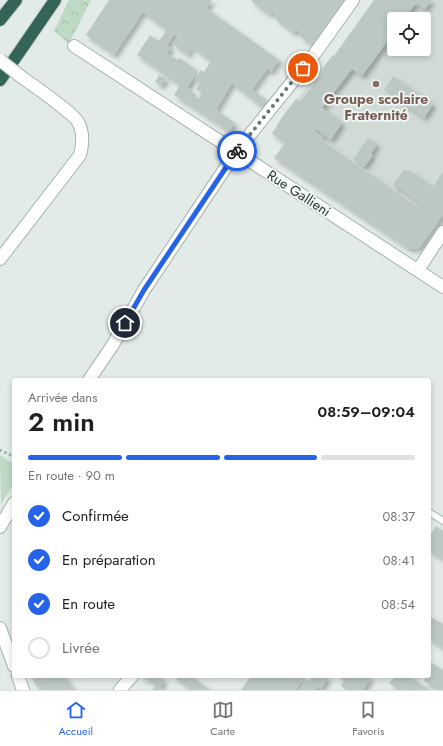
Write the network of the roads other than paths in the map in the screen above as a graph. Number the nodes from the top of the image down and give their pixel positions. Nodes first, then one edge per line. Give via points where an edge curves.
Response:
1 (16, 0) edge
2 (55, 0) edge
3 (353, 0) edge
4 (0, 20) edge
5 (74, 46) dead end
6 (0, 60) edge
7 (0, 80) edge
8 (236, 152) junction
9 (443, 232) edge
10 (0, 259) edge
11 (418, 270) junction
12 (443, 287) edge
13 (90, 378) edge
14 (12, 506) edge
15 (431, 513) edge
16 (443, 521) edge
17 (0, 527) edge
18 (0, 628) edge
19 (12, 661) edge
20 (19, 678) edge
21 (130, 678) edge
22 (23, 690) edge
23 (120, 690) edge

1 - 4 highway
2 - 7 highway
3 - 8 street via 313,56
5 - 8 street, Rue Gallieni
6 - 10 street, bridge via 78,120 83,138 80,155
8 - 11 street, Rue Gallieni
8 - 13 street via 144,290
9 - 11 street
11 - 12 street, Rue Gallieni
14 - 17 street
15 - 16 lane
18 - 19 street
20 - 22 street
21 - 23 street

